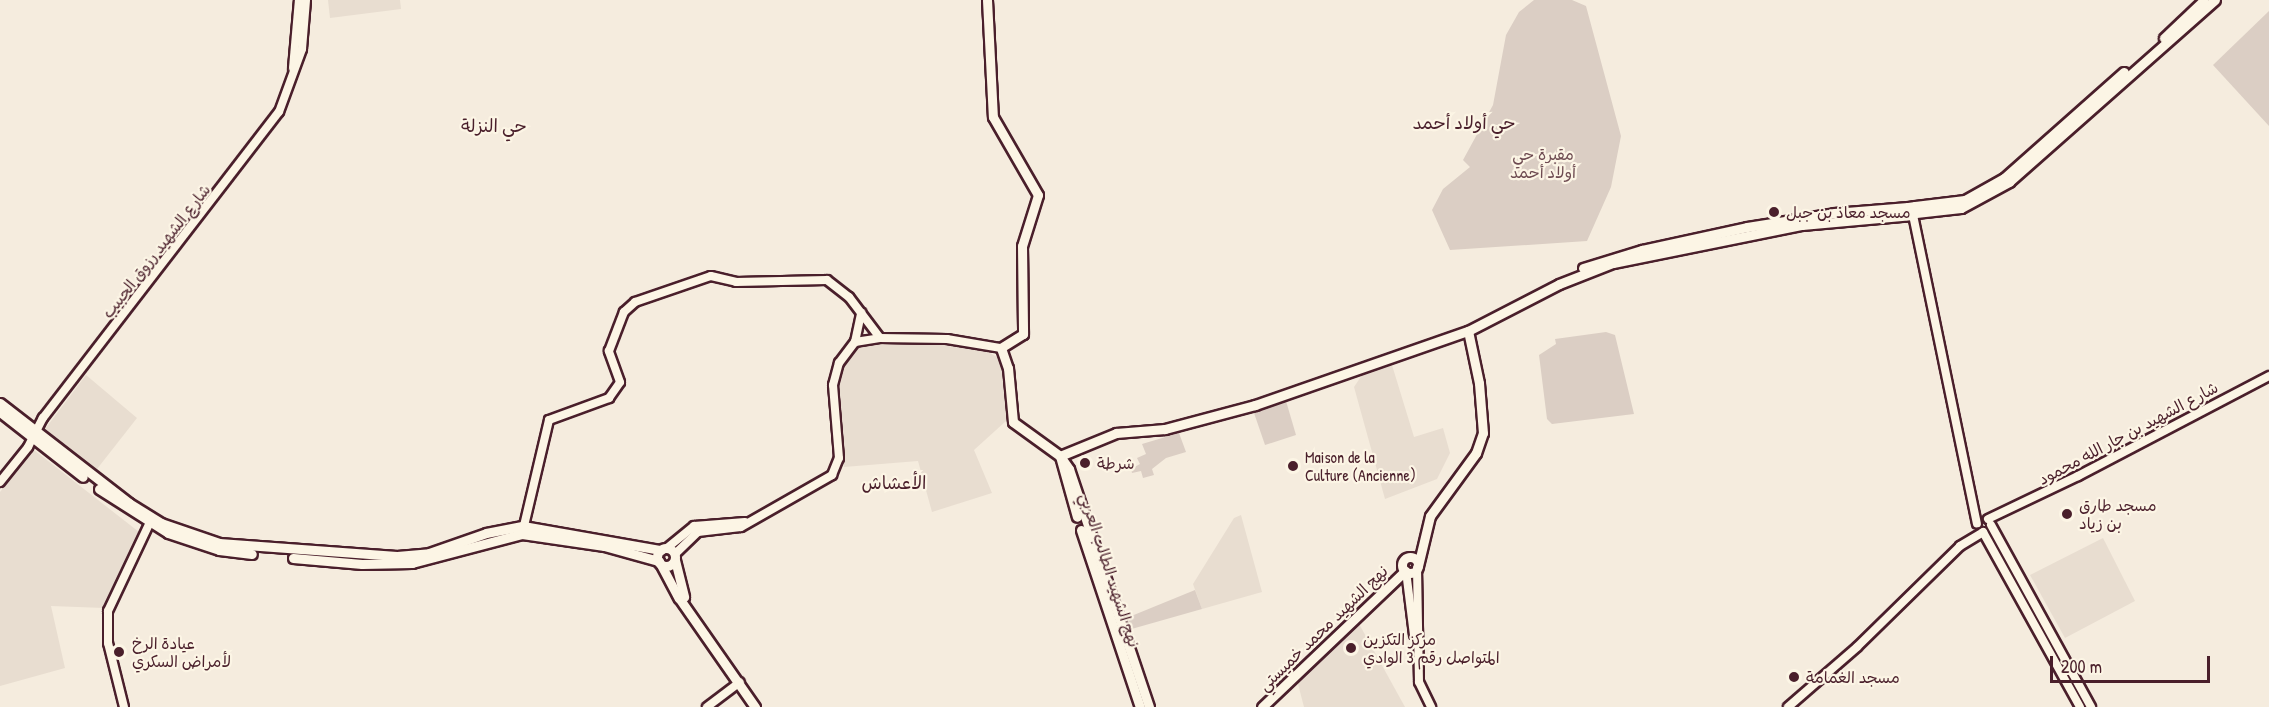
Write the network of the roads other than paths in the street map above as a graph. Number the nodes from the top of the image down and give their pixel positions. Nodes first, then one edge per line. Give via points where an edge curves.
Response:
1 (299, 0) edge
2 (306, 0) edge
3 (987, 0) edge
4 (2204, 0) edge
5 (2215, 0) edge
6 (293, 75) junction
7 (1912, 211) junction
8 (861, 313) junction
9 (1468, 331) junction
10 (880, 338) junction
11 (855, 342) junction
12 (1001, 348) junction
13 (2269, 376) edge
14 (0, 403) edge
15 (0, 412) edge
16 (34, 435) junction
17 (1060, 456) junction
18 (0, 482) edge
19 (1974, 502) junction
20 (151, 521) junction
21 (1989, 521) junction
22 (1977, 524) junction
23 (523, 530) junction
24 (1983, 532) junction
25 (1964, 543) junction
26 (1993, 544) junction
27 (1422, 545) junction
28 (669, 553) junction
29 (1410, 558) junction
30 (1095, 560) junction
31 (660, 562) junction
32 (1418, 567) junction
33 (1406, 571) junction
34 (688, 611) junction
35 (740, 682) junction
36 (124, 707) edge
37 (706, 707) edge
38 (755, 707) edge
39 (1140, 707) edge
40 (1149, 707) edge
41 (1262, 707) edge
42 (1424, 707) edge
43 (1431, 707) edge
44 (1788, 707) edge
45 (2080, 707) edge
46 (2091, 707) edge

1 - 6 street, شارع الشهيد رزوق الحبيب
2 - 6 street, شارع الشهيد رزوق الحبيب via 302,49
3 - 12 main road via 993,117 1038,195 1022,246 1023,334
4 - 7 main road via 2004,178 1965,200
5 - 7 main road via 2008,182 1961,208
6 - 16 street, شارع الشهيد رزوق الحبيب via 286,98 270,125
7 - 9 main road via 1769,222 1602,260 1525,296
7 - 19 street
8 - 10 street
8 - 11 street
8 - 23 street via 836,285 814,279 736,282 711,276 635,302 624,312 609,351 620,382 609,398 549,420
9 - 17 main road via 1255,405 1165,429 1116,433
9 - 27 main road via 1479,383 1483,433 1476,453 1433,510
10 - 11 street
10 - 12 street via 965,339
11 - 28 street via 839,363 832,385 838,468 779,508 741,527 698,532
12 - 17 main road via 1008,368 1013,422
13 - 21 street, شارع الشهيد بن جار الله محمود
14 - 16 main road
15 - 16 main road
16 - 18 street, شارع الشهيد رزوق الحبيب
16 - 20 main road
17 - 30 main road, نهج الشهيد الطالب العربي via 1069,469
19 - 21 street
19 - 22 street
20 - 23 main road via 194,542 234,553 380,565 430,560
20 - 36 street via 108,611 108,643
21 - 22 street
21 - 24 street
21 - 46 street
22 - 24 street
22 - 25 street
23 - 28 main road
23 - 31 main road
24 - 25 street
24 - 26 street
25 - 26 street via 1982,540
25 - 44 street via 1857,647
26 - 45 street
27 - 29 main road
27 - 32 main road
28 - 31 main road
28 - 31 main road via 668,565
28 - 34 main road
29 - 32 main road
29 - 33 main road via 1403,564
30 - 39 main road, نهج الشهيد الطالب العربي
30 - 40 main road, نهج الشهيد الطالب العربي
31 - 34 main road
32 - 33 main road
32 - 43 street via 1419,682
33 - 41 main road, نهج الشهيد محمد خميستي
33 - 42 street via 1413,615 1414,681
34 - 35 main road
35 - 37 street
35 - 38 main road

